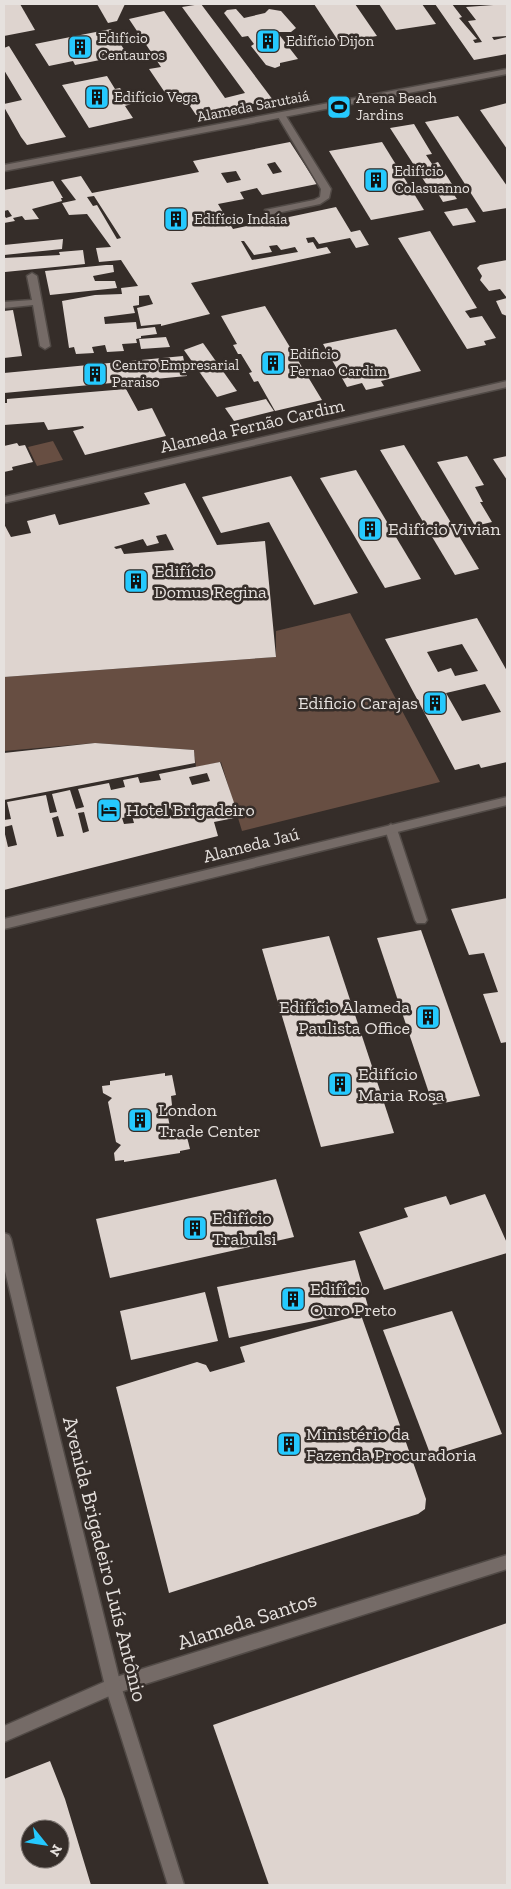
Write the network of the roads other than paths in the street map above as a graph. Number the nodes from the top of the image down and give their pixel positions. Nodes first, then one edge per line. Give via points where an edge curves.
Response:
1 (507, 71) edge
2 (281, 115) junction
3 (4, 168) edge
4 (268, 212) dead end
5 (32, 276) dead end
6 (37, 302) junction
7 (4, 305) edge
8 (45, 346) dead end
9 (507, 384) edge
10 (4, 500) edge
11 (507, 801) edge
12 (390, 829) junction
13 (421, 920) dead end
14 (4, 924) edge
15 (4, 1239) edge
16 (507, 1562) edge
17 (113, 1686) junction
18 (4, 1734) edge
19 (176, 1885) edge

1 - 2 street, Alameda Sarutaiá
2 - 3 street, Alameda Sarutaiá
2 - 4 street via 326,189 324,198 317,202
5 - 6 street
6 - 7 street
6 - 8 street
9 - 10 street, Alameda Fernão Cardim
11 - 12 street, Alameda Jaú
12 - 13 street
12 - 14 street, Alameda Jaú
15 - 17 street, Avenida Brigadeiro Luís Antônio
16 - 17 street, Alameda Santos
17 - 18 street, Alameda Santos
17 - 19 street, Avenida Brigadeiro Luís Antônio

